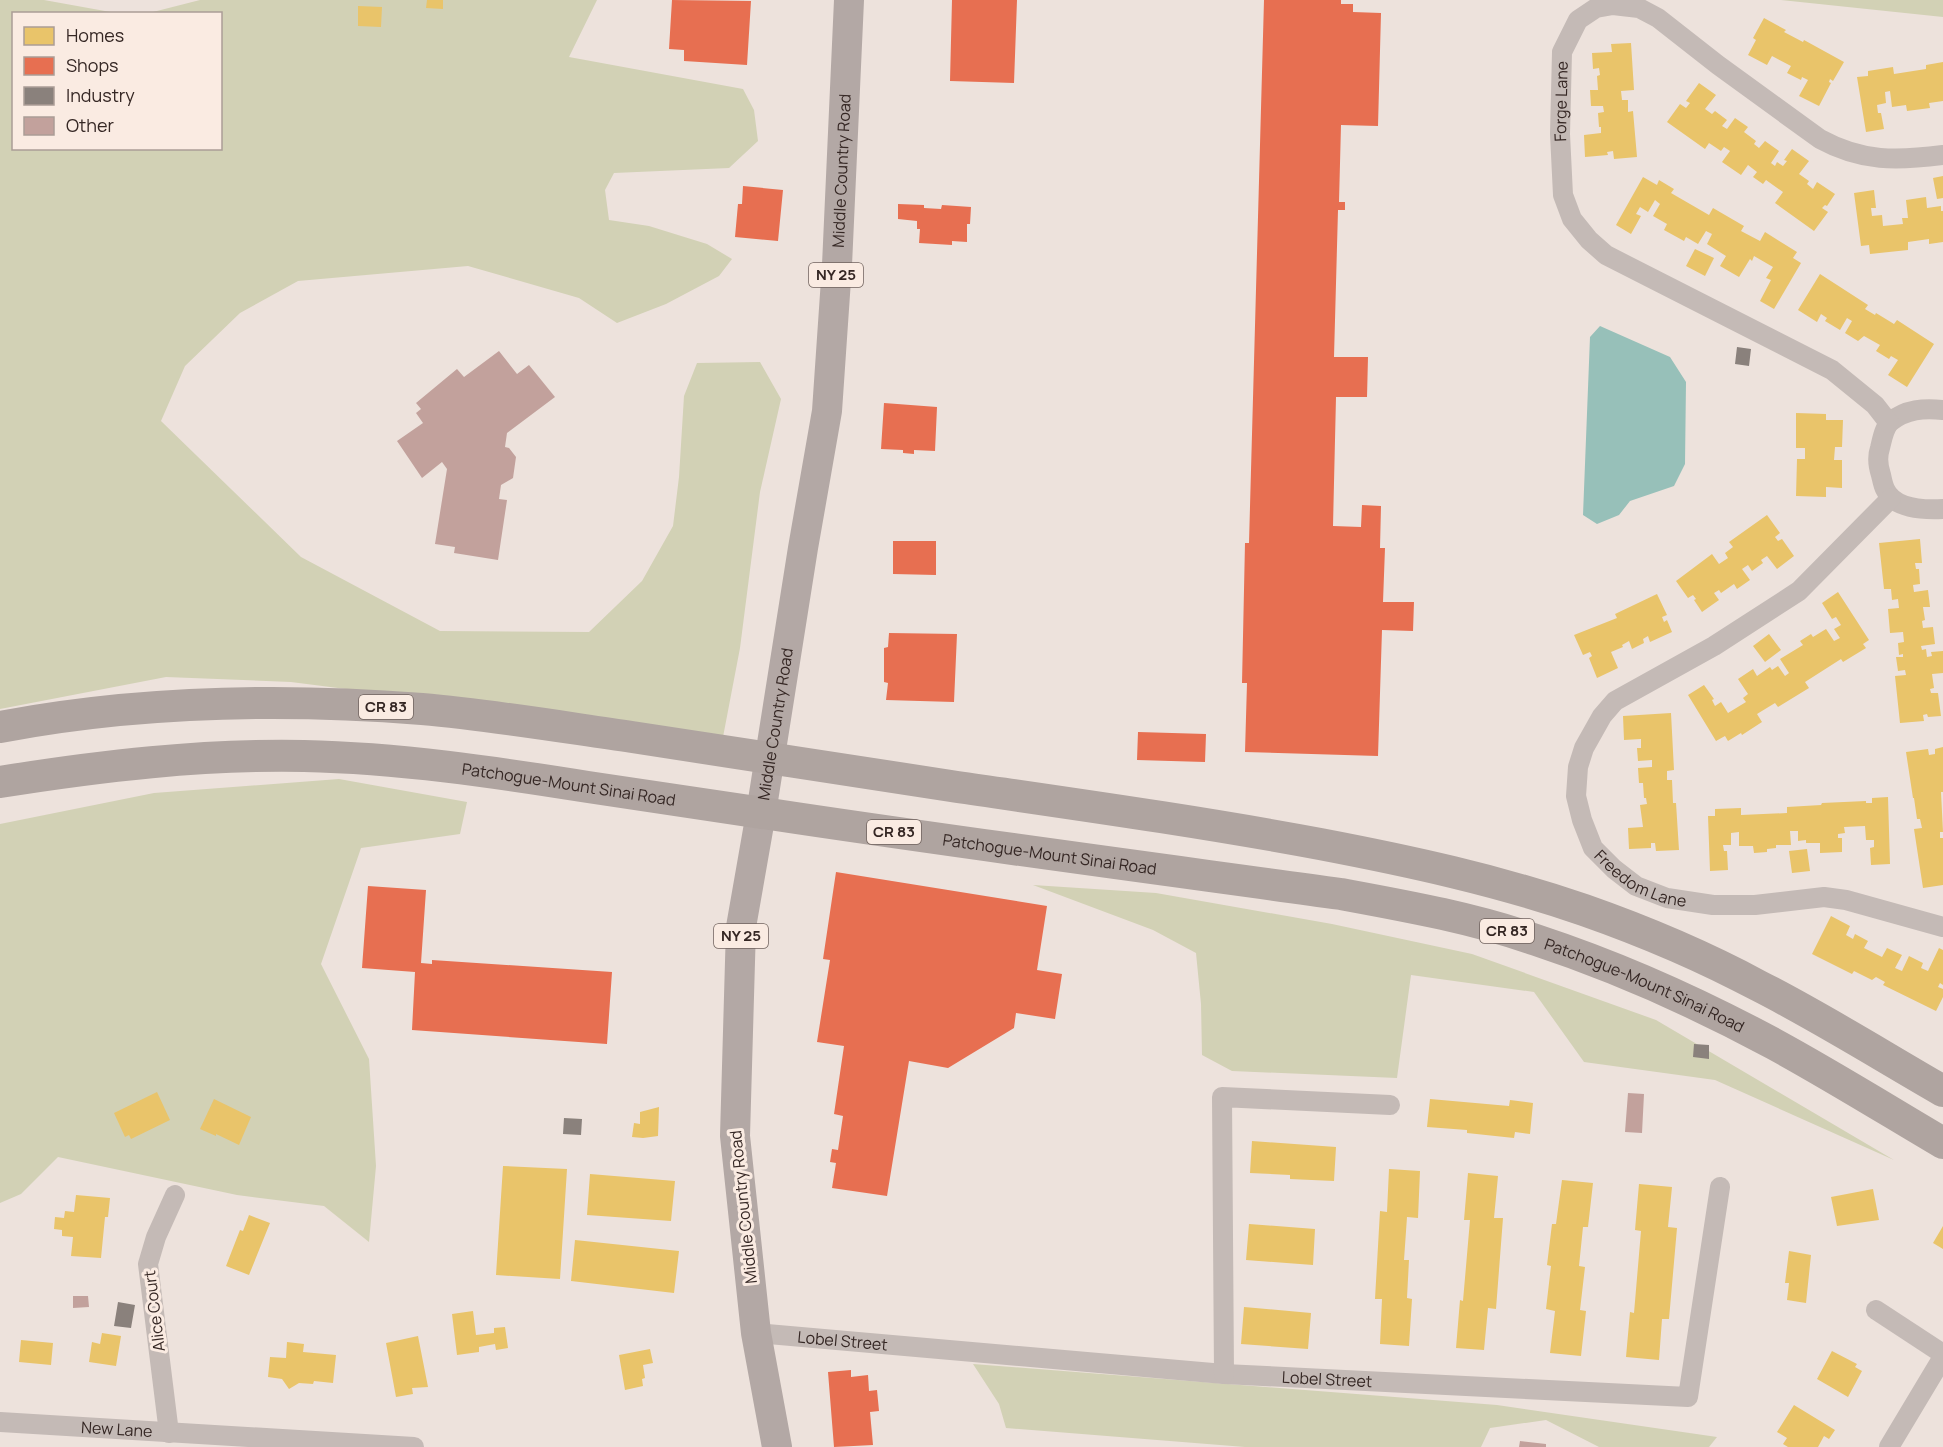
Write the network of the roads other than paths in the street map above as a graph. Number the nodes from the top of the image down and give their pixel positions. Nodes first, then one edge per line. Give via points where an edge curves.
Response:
1 (849, 0) edge
2 (1943, 155) edge
3 (1943, 410) edge
4 (1889, 423) junction
5 (1891, 498) junction
6 (1943, 509) edge
7 (0, 727) edge
8 (770, 758) junction
9 (0, 782) edge
10 (761, 813) junction
11 (1943, 927) edge
12 (1943, 1091) edge
13 (1389, 1105) dead end
14 (1943, 1143) edge
15 (1720, 1187) dead end
16 (175, 1195) dead end
17 (1876, 1310) dead end
18 (756, 1333) junction
19 (1943, 1356) edge
20 (1224, 1374) junction
21 (0, 1422) edge
22 (169, 1432) junction
23 (414, 1447) edge
24 (777, 1447) edge
25 (1889, 1447) edge

1 - 8 main road, Middle Country Road / NY 25 via 827,411
2 - 4 street, Forge Lane via 1870,158 1834,147 1639,8 1596,8 1578,20 1562,52 1563,195 1576,226 1606,255 1832,370 1875,405
3 - 4 street via 1924,408
4 - 5 street via 1878,466
5 - 6 street via 1913,507
5 - 11 street, Freedom Lane via 1799,591 1714,646 1615,700 1584,748 1576,796 1593,848 1636,886 1666,898 1713,905 1755,905 1824,897
7 - 8 highway, CR 83 via 150,708 282,702 475,715
8 - 10 main road, Middle Country Road / NY 25
8 - 12 highway, CR 83 via 1219,825 1405,861 1526,891 1642,931 1701,957 1760,986
9 - 10 highway, Patchogue-Mount Sinai Road / CR 83 via 111,766 302,756 429,764
10 - 14 highway, Patchogue-Mount Sinai Road / CR 83 via 1341,894 1408,906 1512,933 1593,960 1713,1013
10 - 18 main road, Middle Country Road / NY 25 via 741,927 735,1136
13 - 20 street via 1222,1096
15 - 20 street, Lobel Street via 1688,1397
16 - 22 street, Alice Court via 148,1264
17 - 19 street
18 - 20 street, Lobel Street
18 - 24 main road, Middle Country Road / NY 25
19 - 25 street
21 - 22 street, New Lane
22 - 23 street, New Lane

